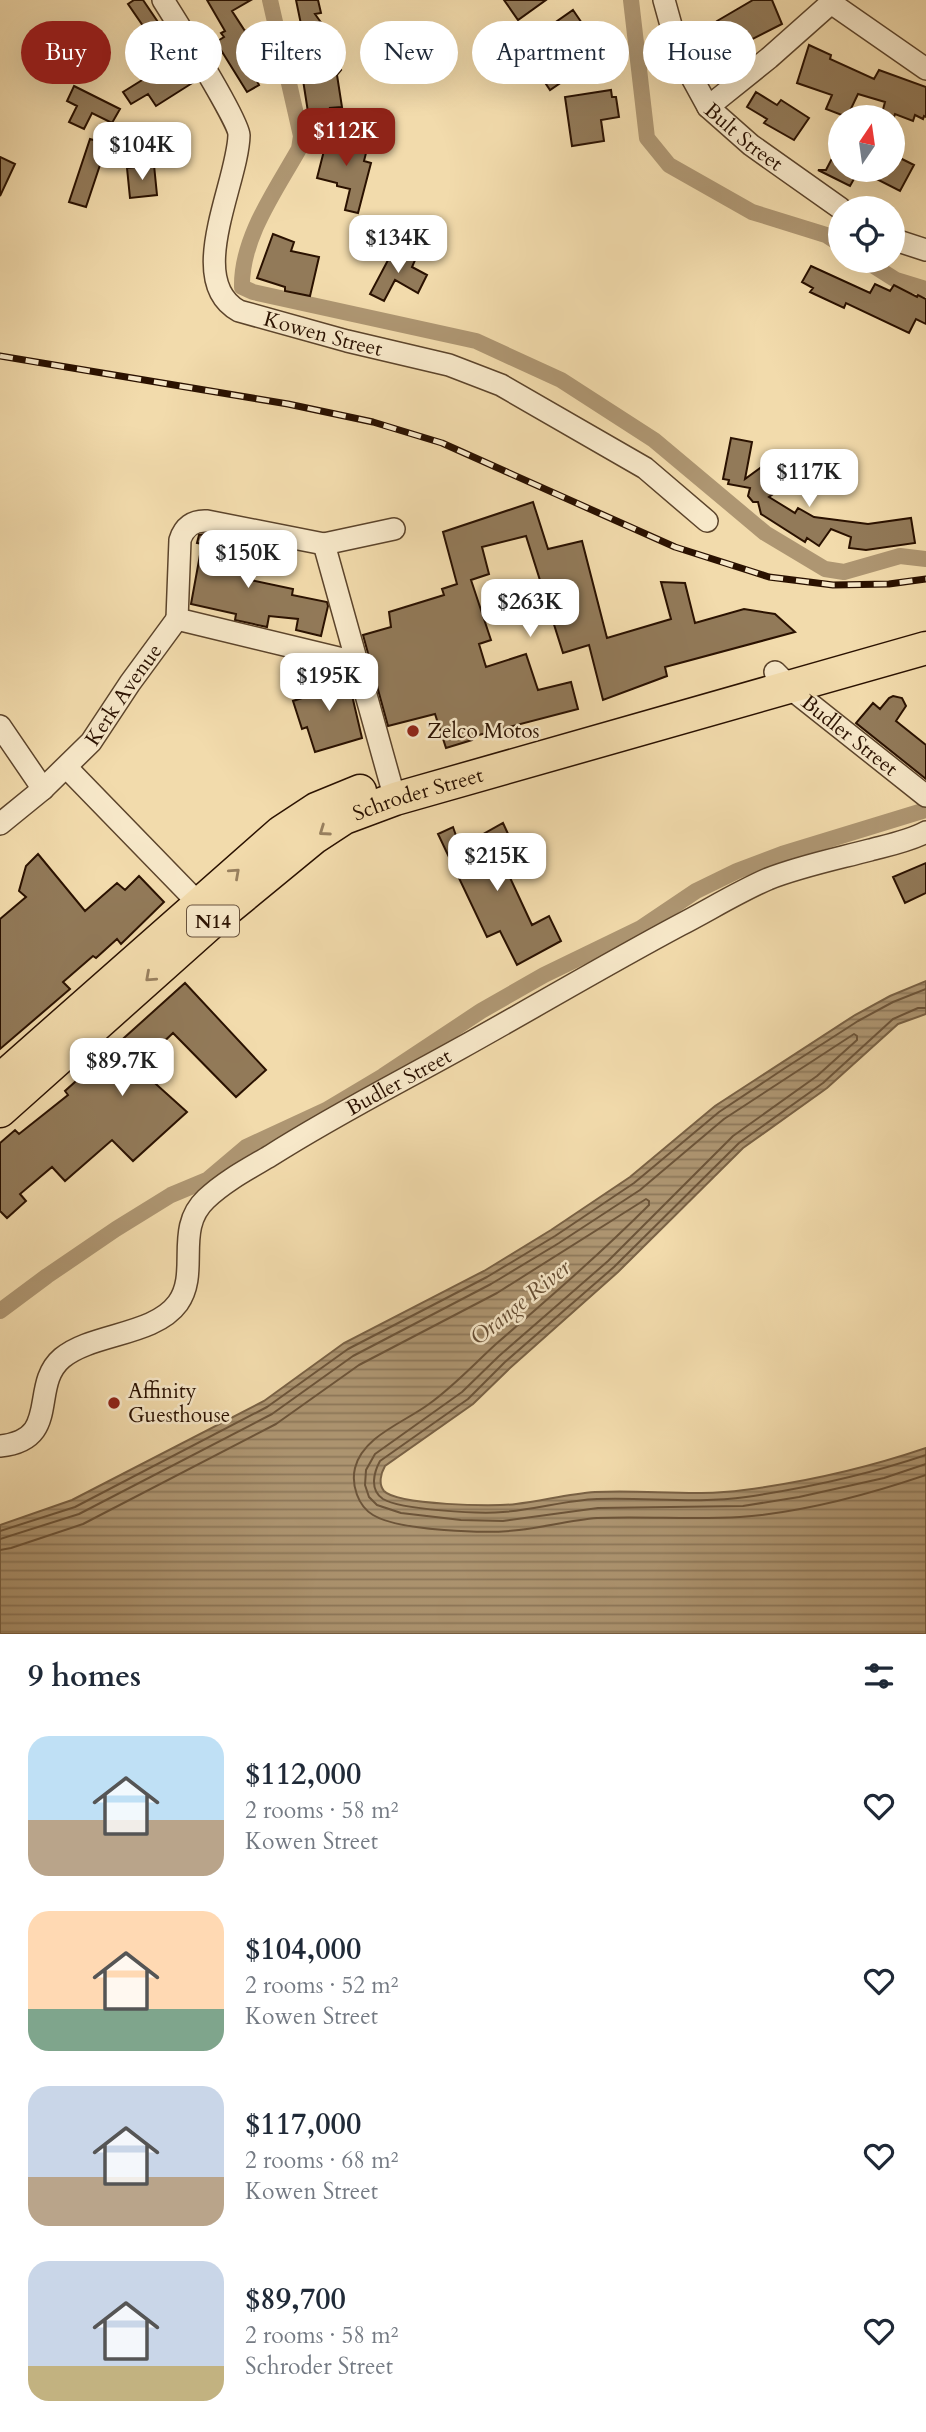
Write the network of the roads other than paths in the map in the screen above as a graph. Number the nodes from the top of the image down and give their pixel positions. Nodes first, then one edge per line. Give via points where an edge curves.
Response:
1 (163, 0) edge
2 (664, 0) edge
3 (831, 1) edge
4 (926, 69) edge
5 (708, 107) junction
6 (828, 200) edge
7 (905, 243) edge
8 (926, 250) edge
9 (707, 521) dead end
10 (394, 529) dead end
11 (324, 544) junction
12 (177, 619) junction
13 (926, 632) edge
14 (926, 648) edge
15 (355, 662) junction
16 (782, 679) junction
17 (0, 726) edge
18 (67, 768) junction
19 (43, 789) junction
20 (393, 790) junction
21 (926, 796) edge
22 (0, 824) edge
23 (926, 832) edge
24 (207, 912) junction
25 (0, 1080) edge
26 (0, 1111) edge
27 (0, 1446) edge

1 - 9 street, Kowen Street via 239,130 214,261 217,287 225,302 239,311 449,365 501,385 645,468
2 - 5 street, Bult Street via 679,54
3 - 4 street
3 - 5 street
5 - 6 street, Bult Street via 751,145
7 - 8 street
10 - 11 street
11 - 12 street via 195,522 180,540
11 - 15 street
12 - 15 street
12 - 18 street, Kerk Avenue via 91,742
13 - 16 highway, Schroder Street / N14
14 - 16 highway, Schroder Street / N14
15 - 20 street
16 - 20 highway, Schroder Street / N14 via 631,733
16 - 21 street, Budler Street
17 - 19 street
18 - 19 street, Kerk Avenue
18 - 24 street
19 - 22 street, Kerk Avenue
20 - 24 highway, Schroder Street / N14 via 325,830
23 - 27 street, Budler Street via 759,883 309,1131 231,1179 205,1200 192,1218 186,1287 173,1309 62,1359 52,1374 36,1429 24,1440
24 - 25 highway, Schroder Street / N14
24 -> 26 highway, Schroder Street / N14

